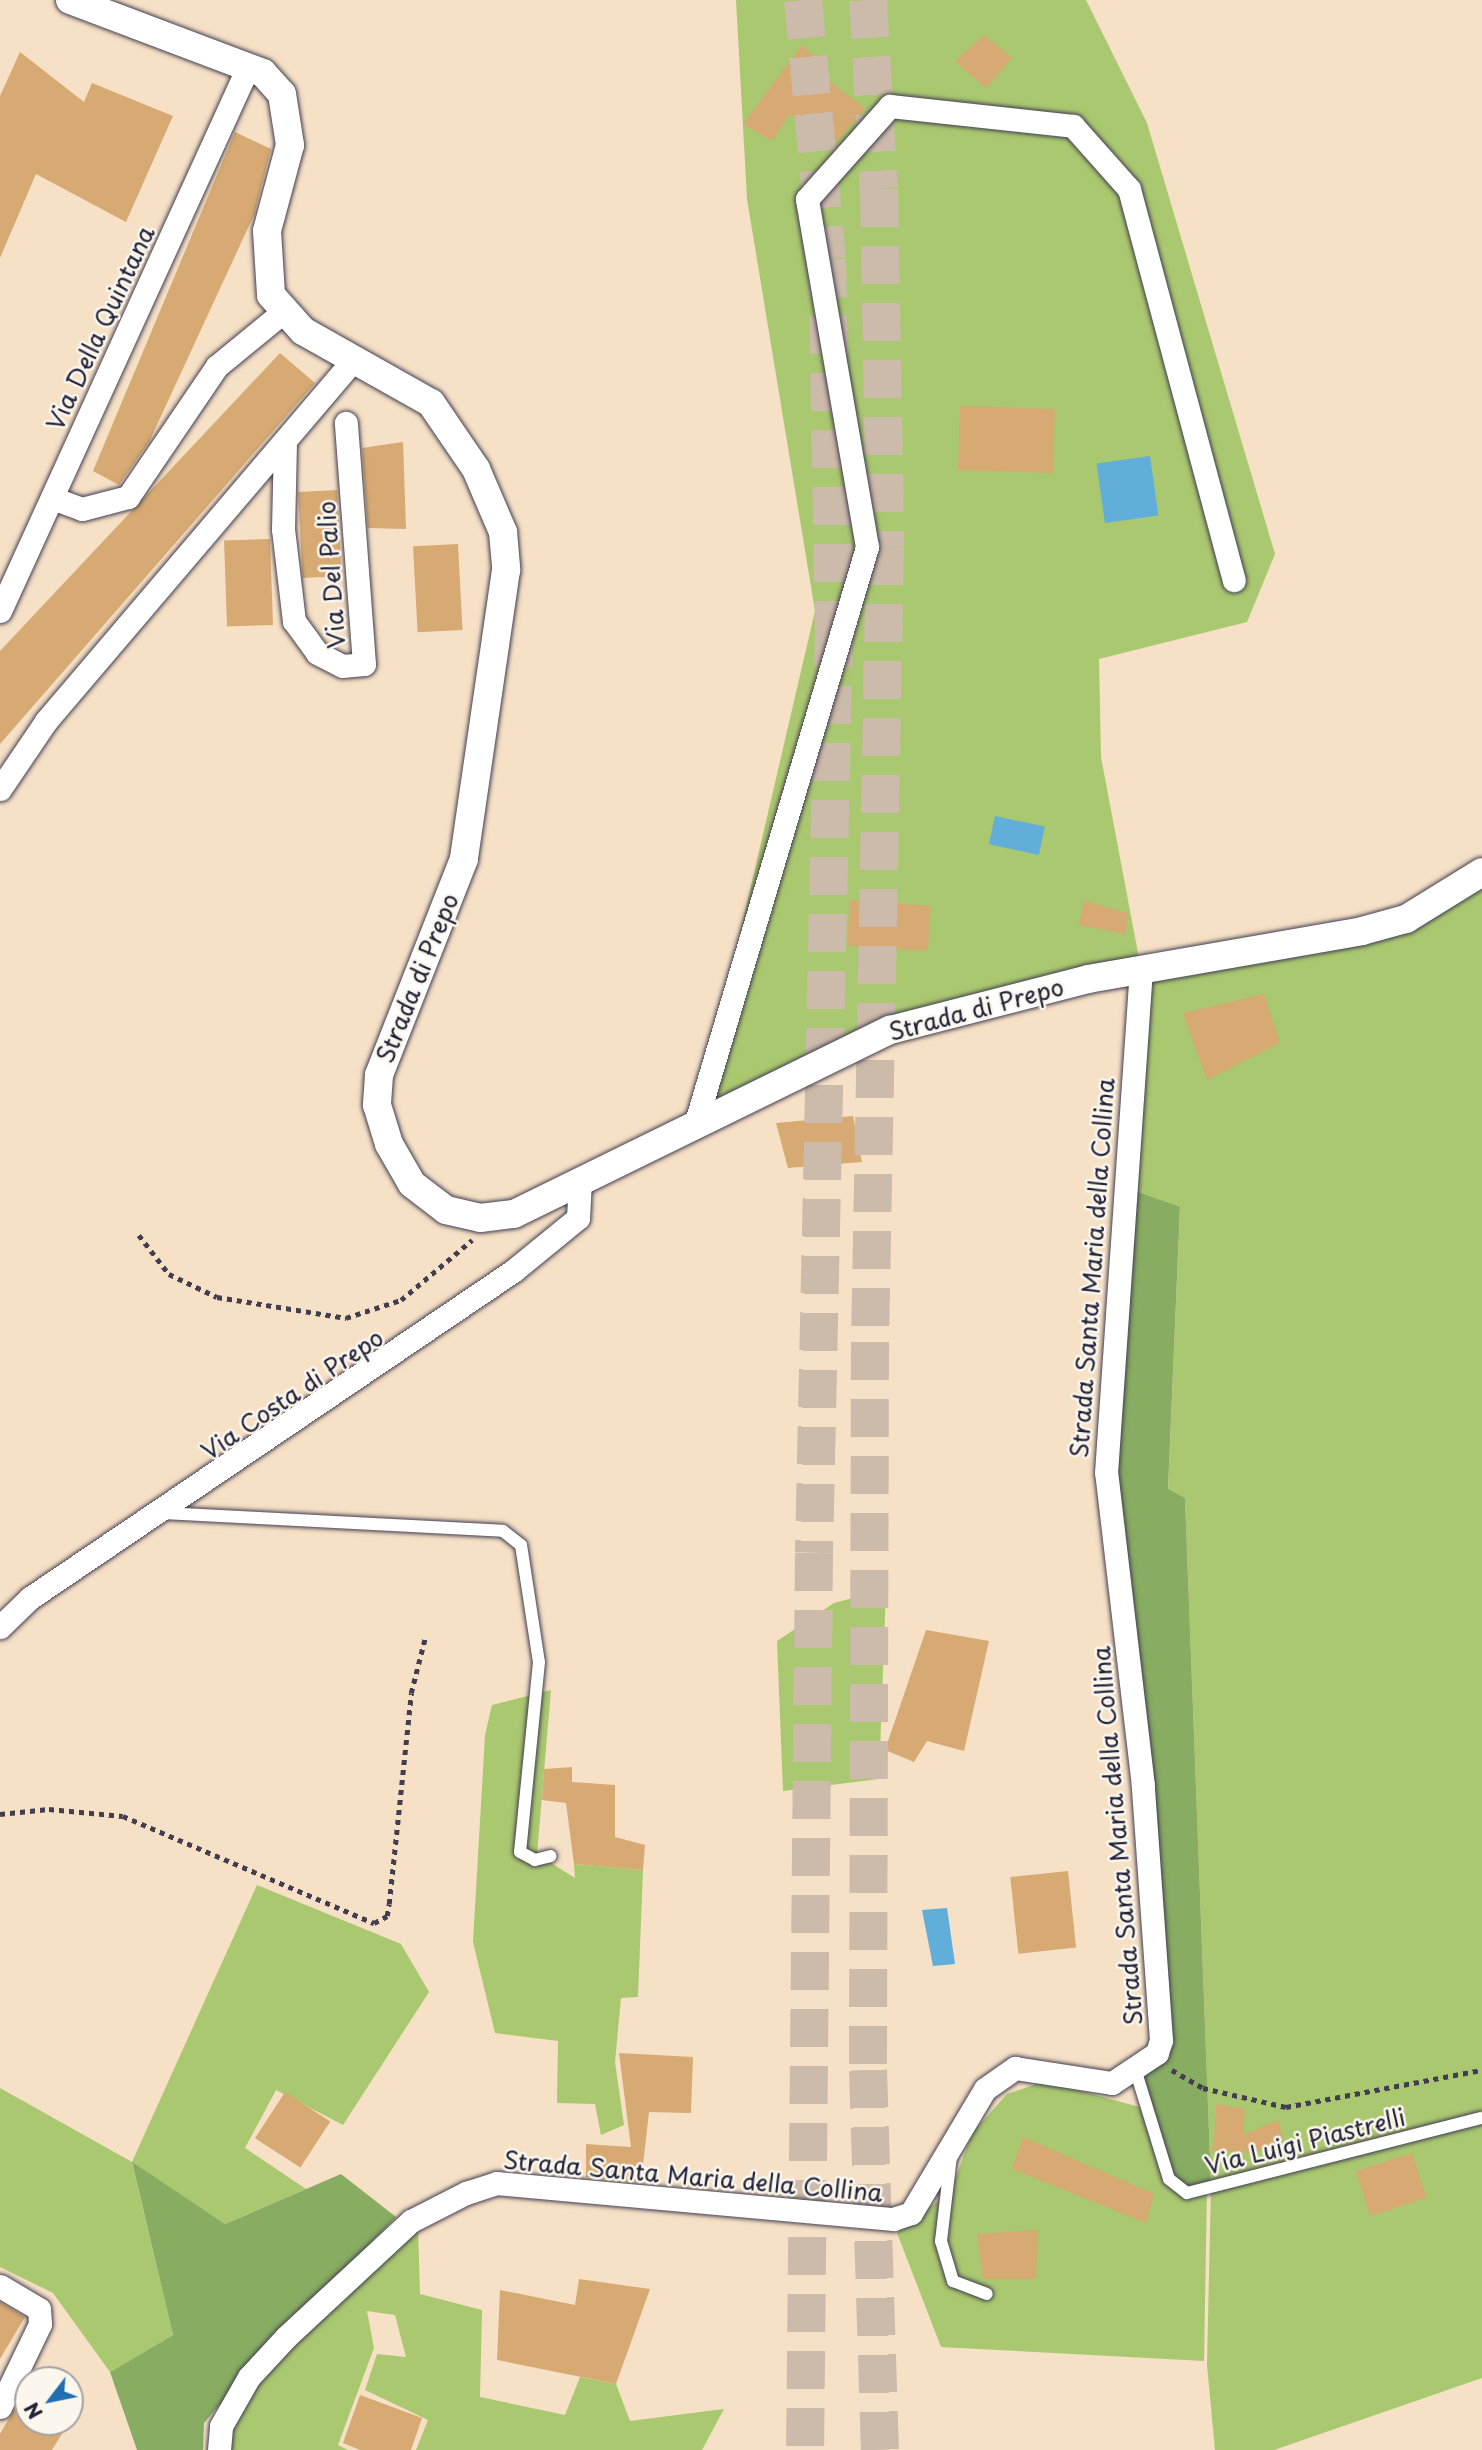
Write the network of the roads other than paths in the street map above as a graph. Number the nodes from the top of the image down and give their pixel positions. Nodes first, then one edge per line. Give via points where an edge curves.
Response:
1 (70, 0) edge
2 (248, 67) junction
3 (283, 312) junction
4 (354, 359) junction
5 (346, 423) dead end
6 (285, 442) junction
7 (52, 498) junction
8 (1234, 580) dead end
9 (0, 611) edge
10 (0, 789) edge
11 (1482, 872) edge
12 (1141, 970) junction
13 (696, 1122) junction
14 (580, 1181) junction
15 (163, 1513) junction
16 (0, 1627) edge
17 (551, 1856) dead end
18 (1136, 2072) junction
19 (1482, 2118) edge
20 (952, 2147) junction
21 (0, 2286) edge
22 (987, 2294) dead end
23 (0, 2407) edge
24 (219, 2450) edge

1 - 2 street
2 - 3 street via 282,94 290,117 290,145 267,231 271,295
2 - 7 street, Via Della Quintana
3 - 4 street, Strada di Prepo
3 - 7 street via 217,366 128,497 82,509
4 - 6 street
4 - 14 street, Strada di Prepo via 431,403 476,469 503,532 506,570 464,859 379,1075 377,1105 389,1144 412,1184 446,1210 480,1218 514,1214
5 - 6 street, Via Del Palio via 364,664 342,666 317,653 294,621 283,529
6 - 10 street via 46,721
7 - 9 street, Via Della Quintana
8 - 13 street via 1129,189 1073,126 890,106 807,199 867,547
11 - 12 street, Strada di Prepo via 1406,919 1363,931
12 - 13 street, Strada di Prepo via 890,1030
12 - 18 street, Strada Santa Maria della Collina via 1106,1473 1143,1786 1161,2040 1157,2053
13 - 14 street, Strada di Prepo
14 - 15 street, Via Costa di Prepo via 578,1218 531,1256
15 - 16 street, Via Costa di Prepo via 30,1598
15 - 17 lane via 503,1531 521,1545 539,1662 520,1852 535,1860
18 - 19 lane, Via Luigi Piastrelli via 1169,2179 1187,2193
18 - 20 street, Strada Santa Maria della Collina via 1112,2083 1015,2068 985,2089
20 - 22 lane via 942,2241 953,2281
20 - 24 street, Strada Santa Maria della Collina via 911,2214 893,2219 496,2183 466,2193 411,2221 286,2337 248,2377 221,2426
21 - 23 street via 39,2309 40,2324

